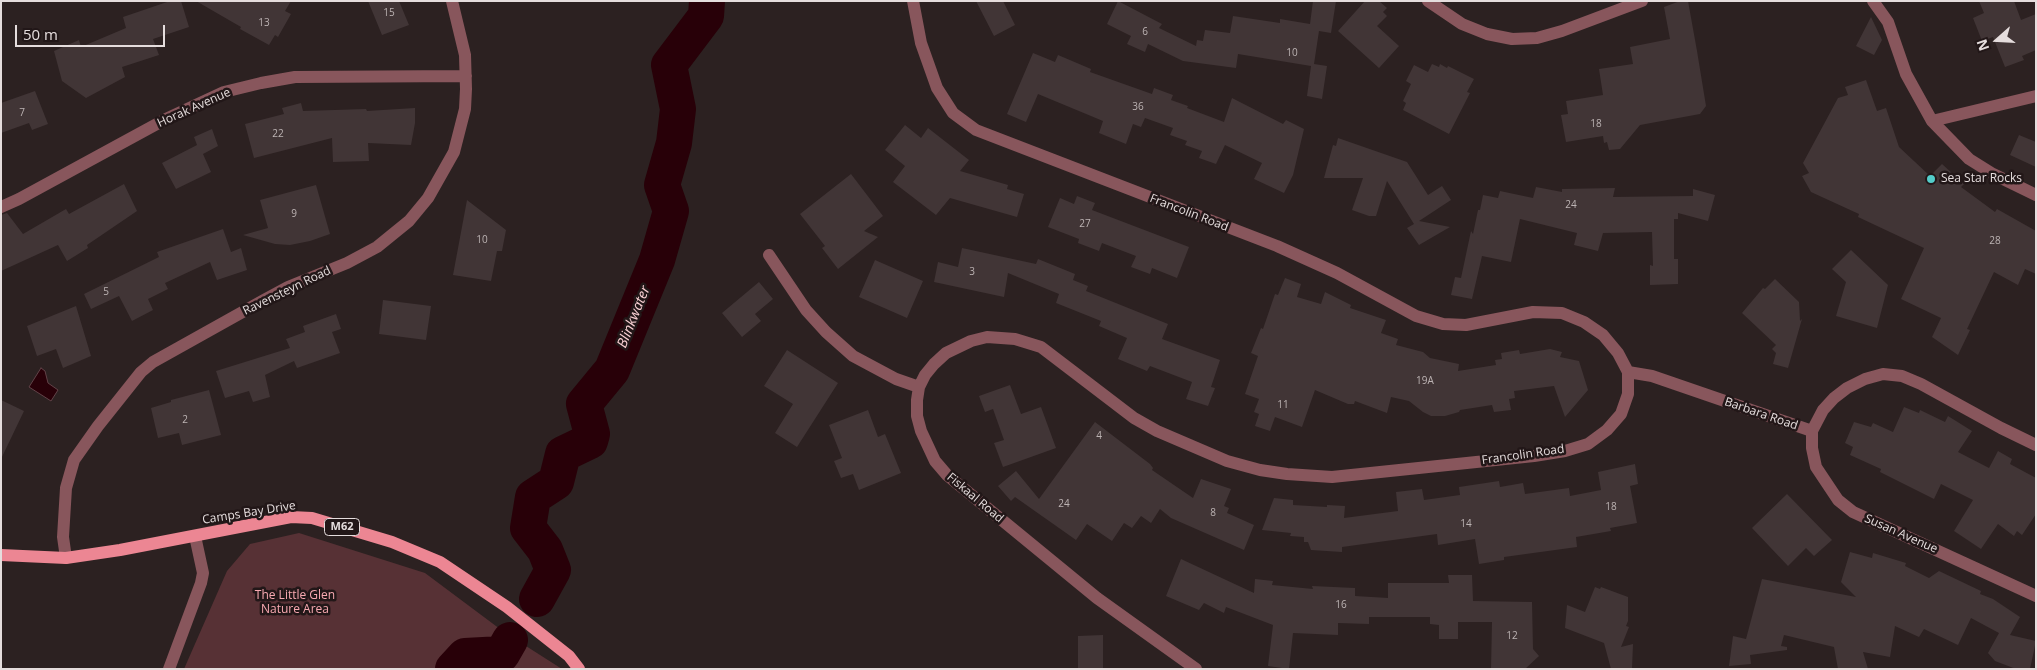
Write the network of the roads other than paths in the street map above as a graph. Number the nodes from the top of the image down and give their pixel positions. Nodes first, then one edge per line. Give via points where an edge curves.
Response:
1 (452, 1) edge
2 (913, 1) edge
3 (1428, 1) edge
4 (1642, 1) edge
5 (1873, 1) edge
6 (466, 76) junction
7 (2036, 96) edge
8 (1932, 121) junction
9 (2036, 195) edge
10 (1, 207) edge
11 (768, 254) dead end
12 (1628, 372) junction
13 (919, 387) junction
14 (1812, 431) junction
15 (2036, 444) edge
16 (194, 536) junction
17 (1, 555) edge
18 (66, 558) junction
19 (2036, 596) edge
20 (169, 669) edge
21 (579, 669) edge
22 (1196, 669) edge

1 - 6 street, Ravensteyn Road
2 - 12 street, Francolin Road via 937,88 953,113 976,130 1277,246 1337,273 1416,316 1443,324 1466,326 1533,312 1562,313 1603,334
3 - 4 street via 1462,24 1512,39 1536,38 1562,31
5 - 8 street via 1888,22 1906,74
6 - 10 street, Horak Avenue via 295,77 224,92 166,119
6 - 18 street, Ravensteyn Road via 465,109 454,152 428,198 409,221 363,255 288,287 153,362 128,387 81,448 68,474 63,537
7 - 8 street
8 - 9 street via 1969,158
11 - 13 street via 806,310 853,356 896,379
12 - 13 street, Francolin Road via 1628,394 1621,414 1588,444 1534,456 1332,477 1260,470 1227,461 1156,431 1134,418 1042,347 1015,339 987,337 958,346 934,364
12 - 14 street, Barbara Road via 1652,376
13 - 22 street, Fiskaal Road via 917,416 920,431 947,475 1096,598
14 - 15 street, Barbara Road via 1834,398 1865,378 1883,374 1902,376 1921,384
14 - 19 street, Susan Avenue via 1816,467 1838,500 1852,512
16 - 18 main road, Camps Bay Drive / M62
16 - 20 street via 203,573
16 - 21 main road, Camps Bay Drive / M62 via 300,517 392,542 440,562 499,602 569,656
17 - 18 main road, Camps Bay Drive / M62

